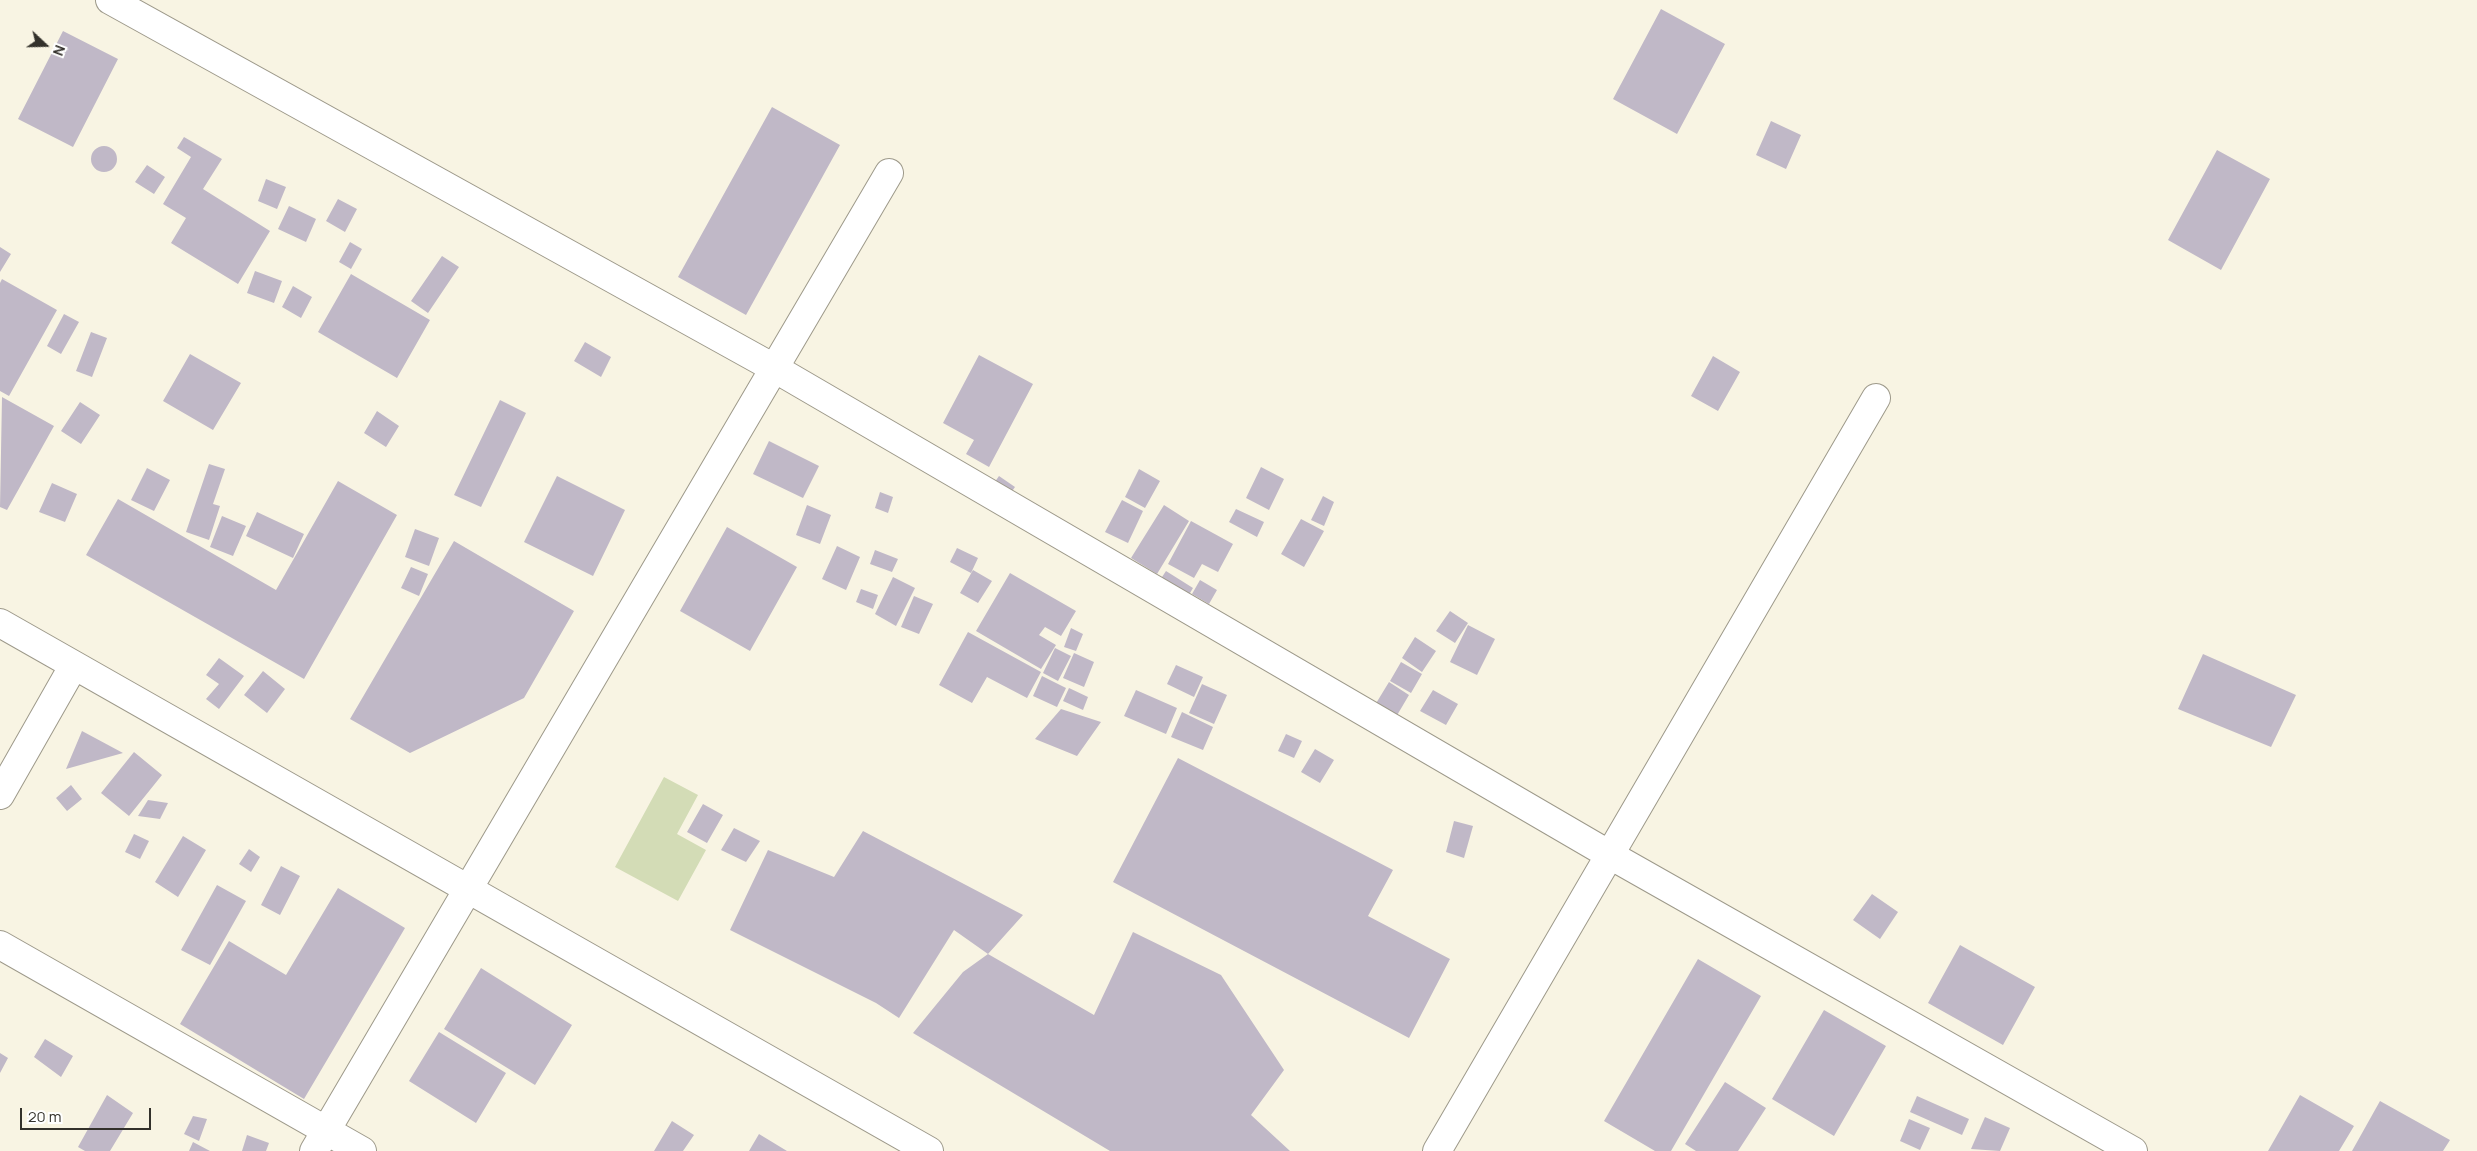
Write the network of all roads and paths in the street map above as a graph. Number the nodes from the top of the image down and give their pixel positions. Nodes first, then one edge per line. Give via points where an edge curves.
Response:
1 (110, 0) edge
2 (889, 173) dead end
3 (774, 368) junction
4 (1876, 398) dead end
5 (0, 623) edge
6 (74, 665) junction
7 (0, 795) edge
8 (1610, 855) junction
9 (468, 889) junction
10 (0, 945) edge
11 (320, 1141) edge
12 (362, 1151) edge
13 (928, 1151) edge
14 (1437, 1151) edge
15 (2133, 1151) edge

1 - 3 street
2 - 3 street
3 - 8 street
3 - 9 street
4 - 8 street
5 - 6 street
6 - 7 street
6 - 9 street
8 - 14 street
8 - 15 street
9 - 11 street
9 - 13 street
10 - 11 street
11 - 12 street

